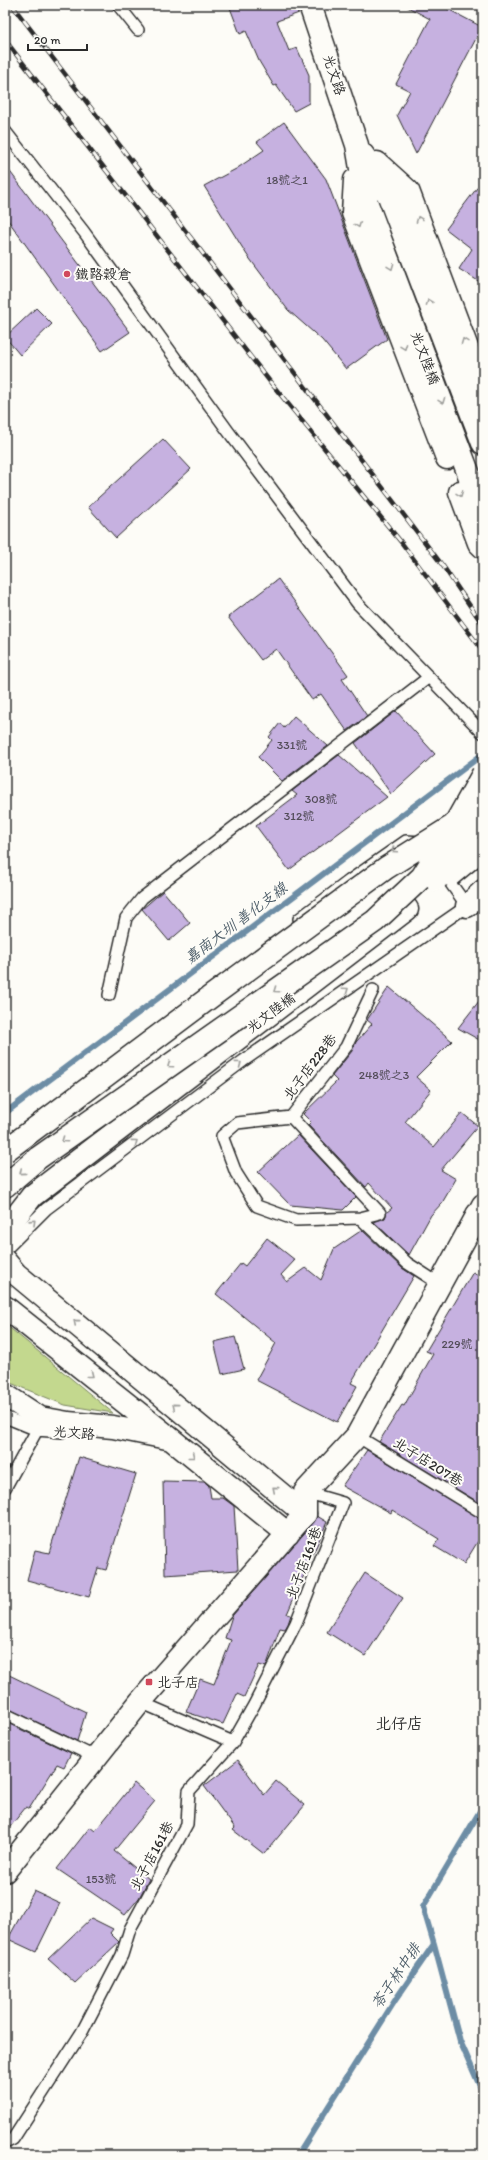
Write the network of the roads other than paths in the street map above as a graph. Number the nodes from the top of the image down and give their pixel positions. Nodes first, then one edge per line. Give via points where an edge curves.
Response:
1 (118, 5) edge
2 (310, 5) edge
3 (138, 30) dead end
4 (5, 131) edge
5 (357, 145) junction
6 (483, 390) edge
7 (483, 443) edge
8 (483, 512) edge
9 (483, 547) edge
10 (428, 677) junction
11 (483, 733) edge
12 (483, 774) edge
13 (483, 806) edge
14 (483, 848) edge
15 (483, 891) edge
16 (467, 906) junction
17 (407, 909) junction
18 (373, 990) dead end
19 (109, 995) dead end
20 (291, 1117) junction
21 (5, 1141) edge
22 (5, 1151) edge
23 (5, 1186) edge
24 (481, 1215) edge
25 (360, 1218) junction
26 (5, 1234) edge
27 (5, 1250) edge
28 (5, 1262) edge
29 (438, 1283) junction
30 (5, 1308) edge
31 (5, 1395) edge
32 (5, 1418) edge
33 (37, 1430) junction
34 (144, 1434) junction
35 (356, 1436) junction
36 (171, 1438) junction
37 (5, 1488) edge
38 (305, 1492) junction
39 (483, 1513) edge
40 (305, 1514) junction
41 (288, 1534) junction
42 (140, 1702) junction
43 (5, 1714) edge
44 (233, 1742) junction
45 (95, 1757) junction
46 (5, 1871) edge
47 (5, 2143) edge

1 - 3 lane
2 - 5 street, 光文路
4 - 10 lane via 84,232 228,431 358,604
6 -> 5 street via 408,191
7 -> 5 street, 光文陸橋 via 389,196
5 -> 8 street, 光文陸橋 via 368,204
5 -> 9 street via 353,213 479,543
10 - 11 lane
10 - 19 lane via 142,898 126,918
12 -> 23 street, 光文陸橋, bridge via 422,877 375,921 38,1158
13 - 17 street, 光文陸橋, bridge via 462,844 432,886
13 - 22 street, bridge via 386,868
14 - 17 street, bridge
15 - 16 street
16 -> 21 lane via 421,840 406,841 349,881
27 -> 16 lane via 46,1209 243,1061
17 - 26 street, 光文陸橋 via 32,1196
18 - 20 lane, 北子店228巷 via 346,1047
20 - 25 lane, 北子店228巷 via 380,1213
20 - 25 lane, 北子店228巷 via 237,1123 222,1136 236,1173 257,1206 296,1220
24 - 29 street
25 - 29 lane via 407,1263
40 -> 28 street via 16,1274
29 - 35 street
30 -> 36 street
31 - 34 street via 40,1418 113,1427
32 - 33 lane, 光文路
33 - 34 lane, 光文路 via 108,1436
33 - 37 lane
34 - 36 street
35 - 38 street
35 - 39 lane, 北子店207巷
36 -> 41 street
38 - 40 street
38 - 44 lane, 北子店161巷 via 343,1504 296,1623
40 - 41 street
41 - 42 street
42 - 44 lane
42 - 45 street
43 - 45 lane
44 - 47 lane, 北子店161巷 via 189,1791 187,1824 130,1929 122,1955 82,2032 13,2139
45 - 46 street

